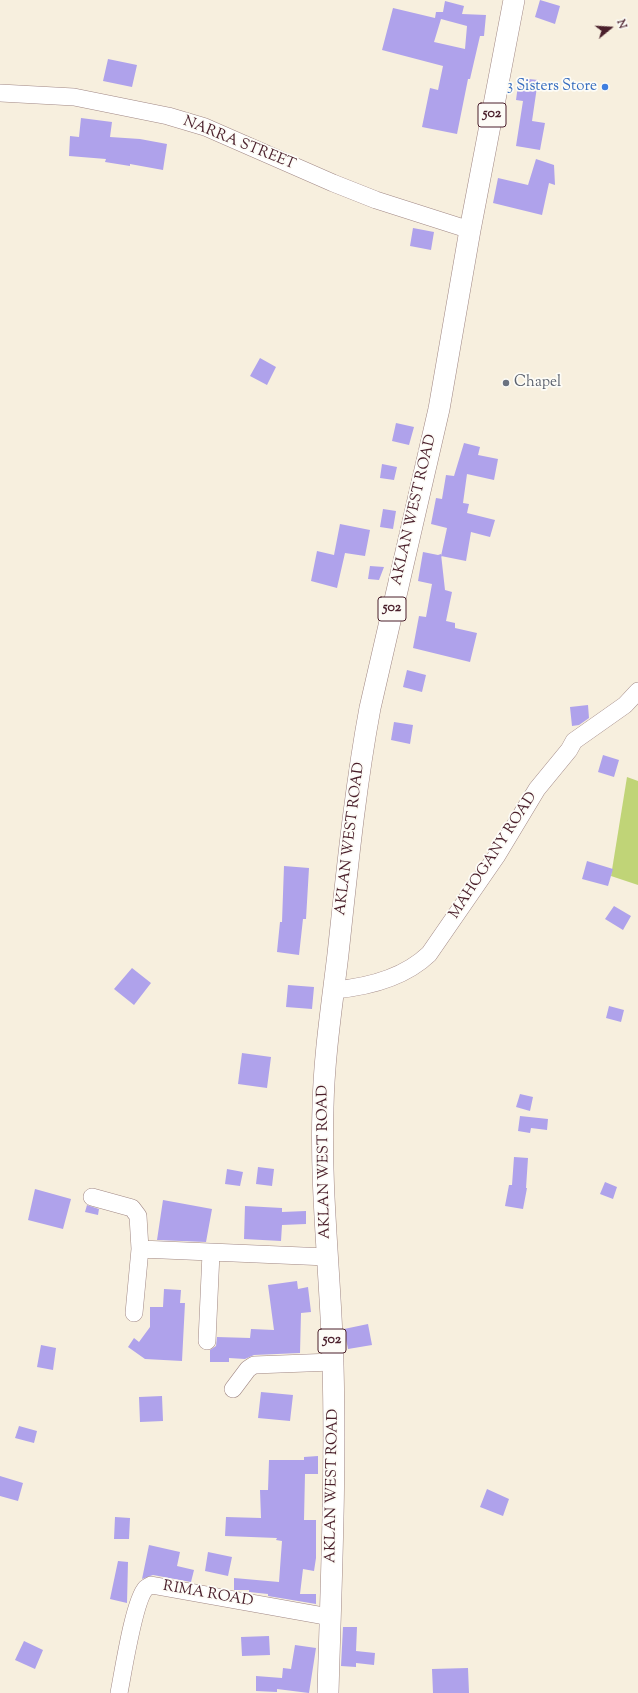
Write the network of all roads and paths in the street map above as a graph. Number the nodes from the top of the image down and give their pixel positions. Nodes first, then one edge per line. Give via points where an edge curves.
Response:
1 (514, 0) edge
2 (0, 93) edge
3 (470, 230) junction
4 (638, 691) edge
5 (334, 990) junction
6 (92, 1196) dead end
7 (140, 1249) junction
8 (212, 1252) junction
9 (327, 1257) junction
10 (134, 1313) dead end
11 (207, 1341) dead end
12 (333, 1362) junction
13 (233, 1389) dead end
14 (330, 1617) junction
15 (119, 1693) edge
16 (328, 1693) edge

1 - 3 main road, AKLAN WEST ROAD / 502
2 - 3 street, NARRA STREET via 74,97 168,116 205,127 376,200
3 - 5 main road, AKLAN WEST ROAD / 502 via 439,409 361,755
4 - 5 street, MAHOGANY ROAD via 625,705 574,741 570,750 537,789 496,857 428,954 418,964 399,974 356,988
5 - 9 main road, AKLAN WEST ROAD / 502 via 325,1062 323,1106 323,1192
6 - 7 street via 132,1208 138,1216
7 - 8 street
7 - 10 street
8 - 9 street
8 - 11 street
9 - 12 main road, AKLAN WEST ROAD / 502
12 - 13 street via 254,1365
12 - 14 main road, AKLAN WEST ROAD / 502 via 335,1456
14 - 15 street, RIMA ROAD via 151,1585 146,1587 135,1615
14 - 16 main road, AKLAN WEST ROAD / 502

